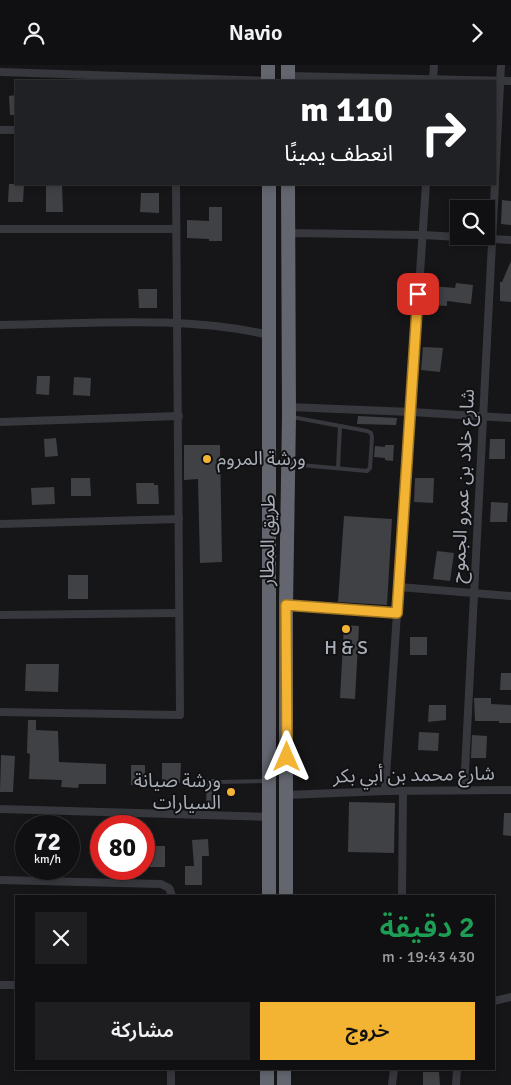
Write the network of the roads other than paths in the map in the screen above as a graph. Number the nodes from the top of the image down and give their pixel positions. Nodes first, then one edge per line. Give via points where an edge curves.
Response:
1 (268, 65) edge
2 (434, 65) edge
3 (501, 65) edge
4 (0, 72) edge
5 (288, 74) edge
6 (238, 80) edge
7 (268, 80) edge
8 (433, 80) edge
9 (500, 80) junction
10 (511, 81) edge
11 (0, 130) edge
12 (15, 130) edge
13 (496, 162) edge
14 (176, 185) edge
15 (269, 185) edge
16 (288, 185) edge
17 (426, 185) edge
18 (495, 185) edge
19 (494, 200) edge
20 (0, 229) edge
21 (176, 229) junction
22 (288, 233) junction
23 (422, 235) junction
24 (450, 237) edge
25 (495, 239) edge
26 (511, 240) edge
27 (492, 245) edge
28 (178, 322) junction
29 (0, 325) edge
30 (269, 335) junction
31 (289, 412) junction
32 (411, 412) junction
33 (179, 416) junction
34 (483, 416) junction
35 (511, 418) edge
36 (0, 421) edge
37 (340, 426) junction
38 (288, 464) junction
39 (338, 468) junction
40 (179, 519) junction
41 (0, 524) edge
42 (399, 587) junction
43 (474, 593) junction
44 (511, 596) edge
45 (286, 605) junction
46 (179, 613) junction
47 (397, 613) junction
48 (0, 615) edge
49 (0, 712) edge
50 (270, 781) junction
51 (218, 782) dead end
52 (464, 790) junction
53 (511, 790) edge
54 (385, 791) junction
55 (402, 791) junction
56 (287, 795) junction
57 (0, 809) edge
58 (270, 817) junction
59 (0, 880) edge
60 (172, 895) edge
61 (269, 895) edge
62 (286, 895) edge
63 (402, 895) edge
64 (0, 985) edge
65 (15, 985) edge
66 (511, 997) edge
67 (495, 1001) edge
68 (171, 1070) edge
69 (267, 1070) edge
70 (284, 1070) edge
71 (394, 1070) edge
72 (457, 1070) edge
73 (171, 1085) edge
74 (267, 1085) edge
75 (284, 1085) edge
76 (392, 1085) edge
77 (456, 1085) edge

1 - 7 highway
2 - 8 street
3 - 9 street, شارع خلاد بن عمرو الجموح
4 - 6 street
5 - 8 street
8 - 9 street
9 - 10 street
9 - 13 street, شارع خلاد بن عمرو الجموح
11 - 12 street
14 - 21 street
15 - 30 highway, طريق المطار
16 - 22 highway, طريق المطار
17 - 23 street
18 - 19 street, شارع خلاد بن عمرو الجموح
20 - 21 street
21 - 28 street
22 - 23 street
22 - 31 highway, طريق المطار
23 - 24 street
23 - 32 street
25 - 26 street
27 - 34 street, شارع خلاد بن عمرو الجموح
28 - 29 street
28 - 30 street
28 - 33 street
30 - 50 highway, طريق المطار
31 - 32 street
31 - 37 lane
31 - 38 highway, طريق المطار
32 - 34 street
32 - 42 street
33 - 36 street
33 - 40 street
34 - 35 street
34 - 43 street, شارع خلاد بن عمرو الجموح
37 - 39 lane
37 - 39 lane via 369,431 372,437 370,469
38 - 39 lane
38 - 45 highway, طريق المطار
40 - 41 street
40 - 46 street
42 - 43 street
42 - 47 street
43 - 44 street
43 - 52 street, شارع خلاد بن عمرو الجموح
45 - 47 street
45 - 56 highway, طريق المطار
46 - 48 street
46 - 49 street via 180,715
47 - 54 street
50 - 51 lane
50 - 58 highway, طريق المطار
52 - 53 street, شارع محمد بن أبي بكر
52 - 55 street, شارع محمد بن أبي بكر
54 - 55 street, شارع محمد بن أبي بكر
54 - 56 street, شارع محمد بن أبي بكر
55 - 63 street
56 - 62 highway, طريق المطار
57 - 58 street
58 - 61 highway, طريق المطار
59 - 60 street via 161,884 169,888
64 - 65 street
66 - 67 street
68 - 73 street
69 - 74 highway
70 - 75 highway
71 - 76 street
72 - 77 street

